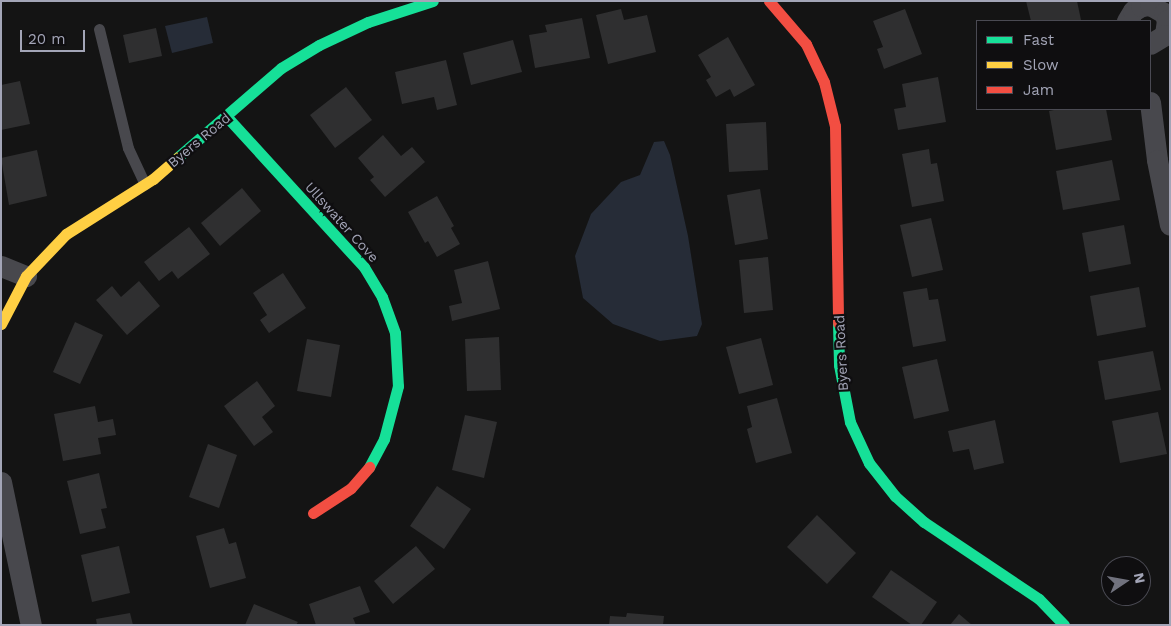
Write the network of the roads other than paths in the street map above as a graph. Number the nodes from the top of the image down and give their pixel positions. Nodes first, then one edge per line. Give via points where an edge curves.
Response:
1 (433, 1) edge
2 (769, 1) edge
3 (1136, 9) edge
4 (1168, 19) edge
5 (99, 29) dead end
6 (1151, 44) edge
7 (1151, 110) edge
8 (227, 117) junction
9 (145, 184) junction
10 (1170, 224) edge
11 (1, 266) edge
12 (26, 276) junction
13 (1, 324) edge
14 (1, 482) edge
15 (313, 513) dead end
16 (31, 625) edge
17 (1064, 625) edge

1 - 8 street, Byers Road via 368,22 319,45 282,68
2 - 17 street, Byers Road via 806,44 824,82 835,126 839,365 842,394 869,463 902,503 924,522 1039,599
3 - 4 street via 1158,8
4 - 6 street via 1162,39
5 - 9 lane via 128,148
7 - 10 street via 1156,160
8 - 9 street, Byers Road
8 - 15 street, Ullswater Cove via 364,267 382,297 395,333 398,386 384,439 370,465 351,488
9 - 12 street, Byers Road via 66,234
11 - 12 street
12 - 13 street, Byers Road
14 - 16 street

